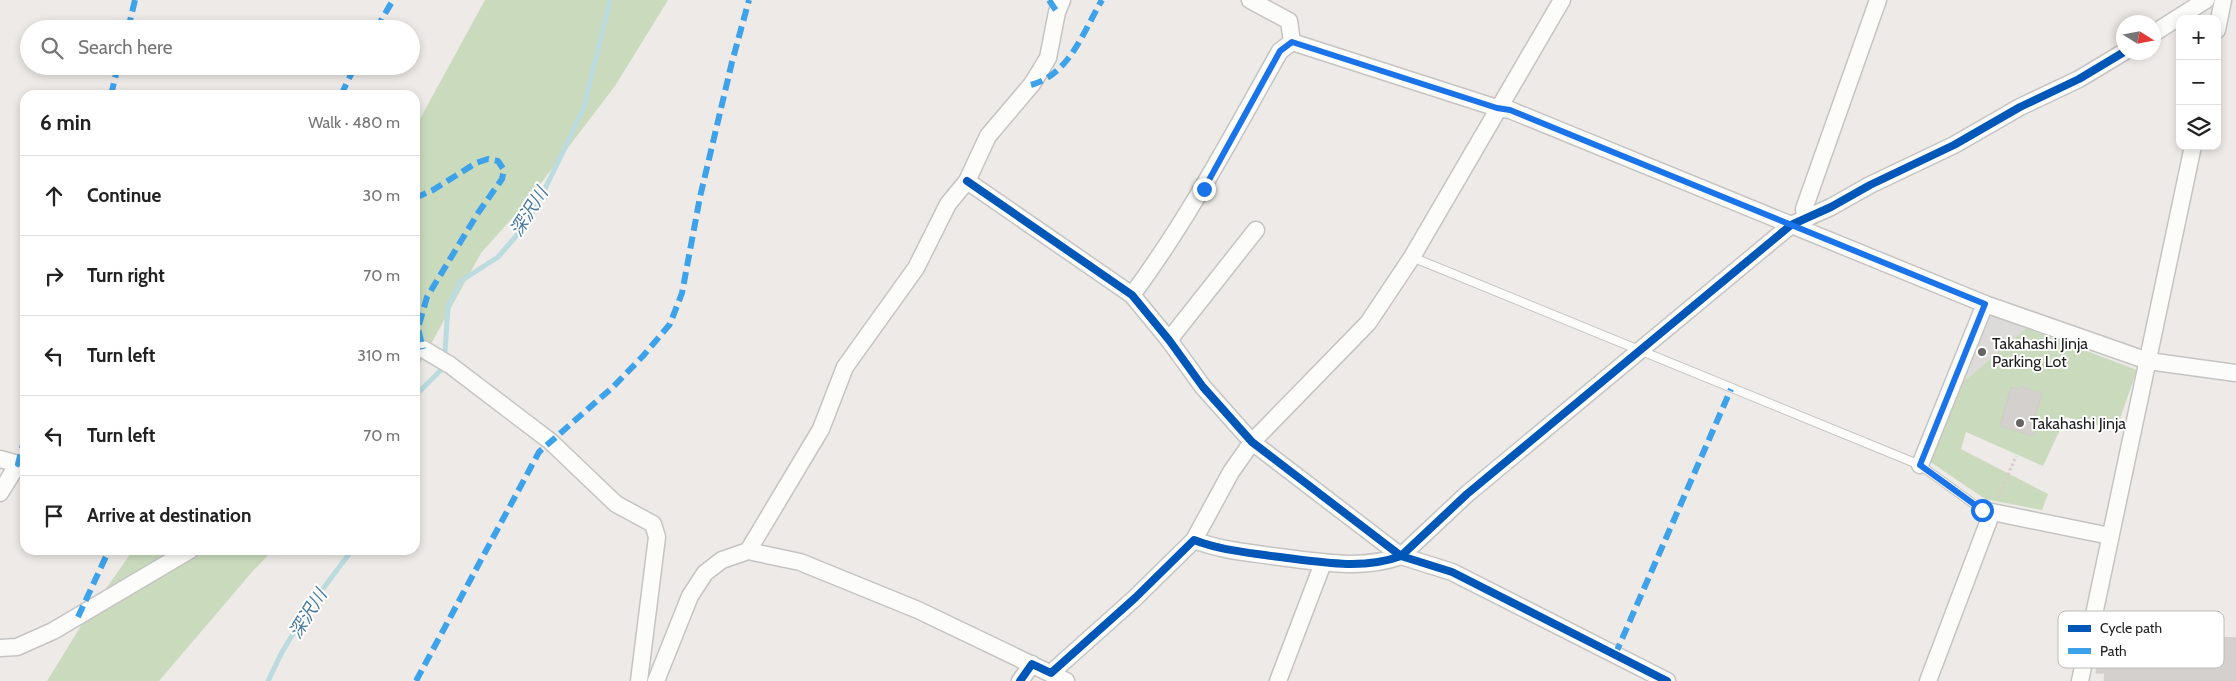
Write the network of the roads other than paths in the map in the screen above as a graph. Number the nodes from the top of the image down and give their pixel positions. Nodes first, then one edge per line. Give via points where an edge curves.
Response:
1 (1062, 0) edge
2 (1250, 0) edge
3 (1562, 0) edge
4 (1878, 0) edge
5 (2206, 0) edge
6 (2224, 0) edge
7 (2220, 15) edge
8 (2161, 29) edge
9 (1292, 42) junction
10 (2116, 57) edge
11 (1497, 108) junction
12 (2192, 150) edge
13 (967, 182) junction
14 (1798, 221) junction
15 (1256, 230) dead end
16 (1412, 257) junction
17 (1132, 295) junction
18 (1985, 304) junction
19 (1169, 340) junction
20 (420, 349) edge
21 (1639, 350) junction
22 (2148, 361) junction
23 (2236, 373) edge
24 (1252, 442) junction
25 (0, 459) edge
26 (1920, 465) junction
27 (0, 492) edge
28 (1992, 512) junction
29 (2110, 536) junction
30 (1194, 540) junction
31 (748, 551) junction
32 (182, 555) edge
33 (1401, 556) junction
34 (1323, 563) junction
35 (2094, 611) edge
36 (0, 648) edge
37 (1032, 664) junction
38 (2083, 668) edge
39 (1051, 673) junction
40 (639, 681) edge
41 (656, 681) edge
42 (1020, 681) edge
43 (1066, 681) edge
44 (1278, 681) edge
45 (1667, 681) edge
46 (1928, 681) edge
47 (2080, 681) edge

1 - 13 street via 1048,58 1032,84 988,136
2 - 9 street via 1289,21
3 - 11 street
4 - 14 street
5 - 8 street
6 - 7 street
9 - 11 street
9 - 17 street via 1280,51 1204,189
10 - 14 street via 2079,79 2020,106 1954,145
11 - 14 street via 1510,110
11 - 16 street
12 - 22 street
13 - 17 street
13 - 31 street via 948,204 916,268 845,367 821,429
14 - 18 street
14 - 21 street
15 - 19 street
16 - 21 lane
16 - 24 street via 1368,323
17 - 19 street
18 - 22 street
18 - 26 street
19 - 24 street via 1204,387
20 - 40 street via 450,365 550,441 616,504 653,524 657,537
21 - 26 lane
21 - 33 street via 1466,494
22 - 23 street
22 - 29 street
24 - 30 street via 1231,472
24 - 33 street
25 - 27 street via 18,464
26 - 28 lane via 1982,510
28 - 29 street
28 - 46 street
29 - 35 street
30 - 34 street via 1215,548
30 - 39 street
31 - 37 street via 800,562 918,610
31 - 41 street via 722,560 705,573 690,596
32 - 36 street via 53,631 17,647
33 - 34 street via 1388,561
33 - 45 street via 1452,572
34 - 44 street
37 - 39 street
37 - 42 street
38 - 47 street
39 - 43 street

